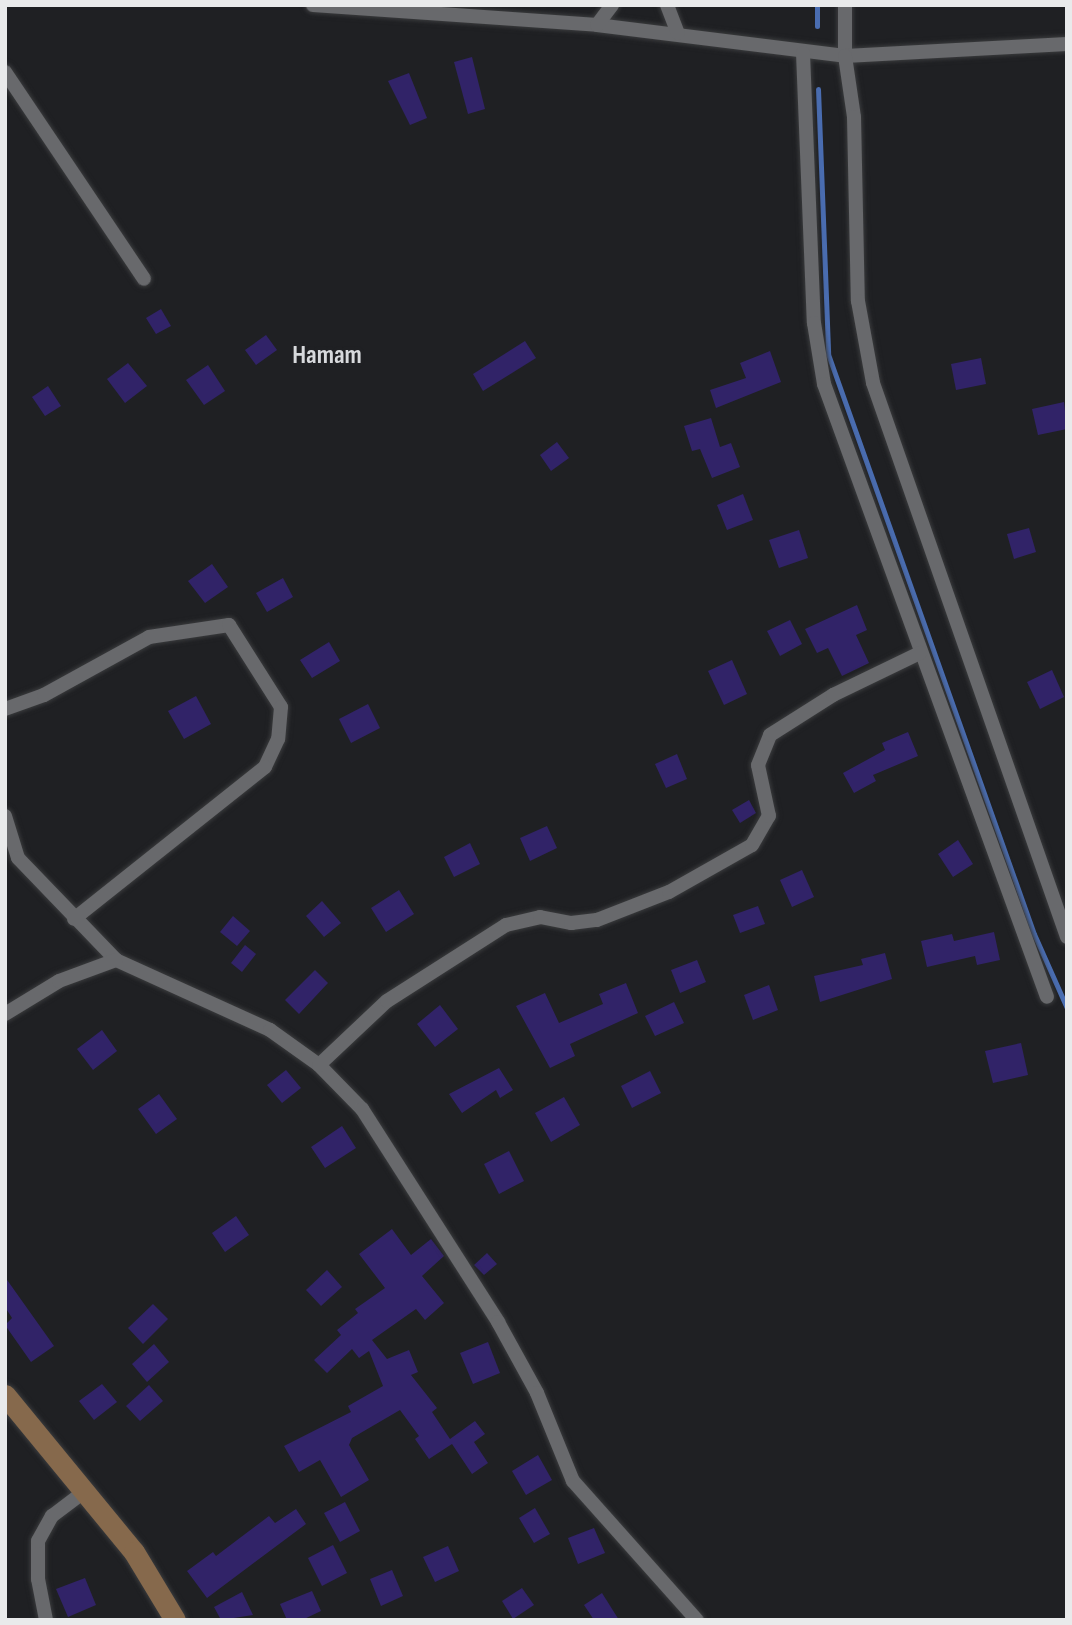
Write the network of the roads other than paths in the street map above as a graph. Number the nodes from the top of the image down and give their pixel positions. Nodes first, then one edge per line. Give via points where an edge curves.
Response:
1 (313, 5) edge
2 (612, 5) edge
3 (667, 5) edge
4 (845, 5) edge
5 (597, 24) junction
6 (678, 33) junction
7 (1067, 44) edge
8 (803, 53) junction
9 (845, 56) junction
10 (5, 72) edge
11 (144, 279) dead end
12 (920, 653) junction
13 (5, 709) edge
14 (5, 817) edge
15 (74, 919) junction
16 (1067, 937) edge
17 (116, 960) junction
18 (1047, 997) dead end
19 (7, 1010) edge
20 (319, 1065) junction
21 (5, 1395) edge
22 (84, 1492) junction
23 (46, 1620) edge
24 (175, 1620) edge
25 (697, 1620) edge

1 - 5 street
2 - 5 street
3 - 6 street
4 - 9 street
5 - 6 street
6 - 8 street
7 - 9 street
8 - 9 street
8 - 12 street via 819,362
9 - 16 street via 854,117 858,301 873,383
10 - 11 street
12 - 18 street
12 - 20 street via 833,695 765,741 758,765 768,816 764,831 752,845 669,892 597,920 571,923 540,917 506,925 387,1002
13 - 15 street via 44,695 149,637 229,625 281,706 278,739 265,767
14 - 15 street via 18,858
15 - 17 street
17 - 19 street via 59,981
17 - 20 street via 270,1030
20 - 25 street via 362,1109 498,1322 537,1393 573,1481
21 - 22 street
22 - 23 street via 52,1516 38,1541 38,1578
22 - 24 street via 134,1552

